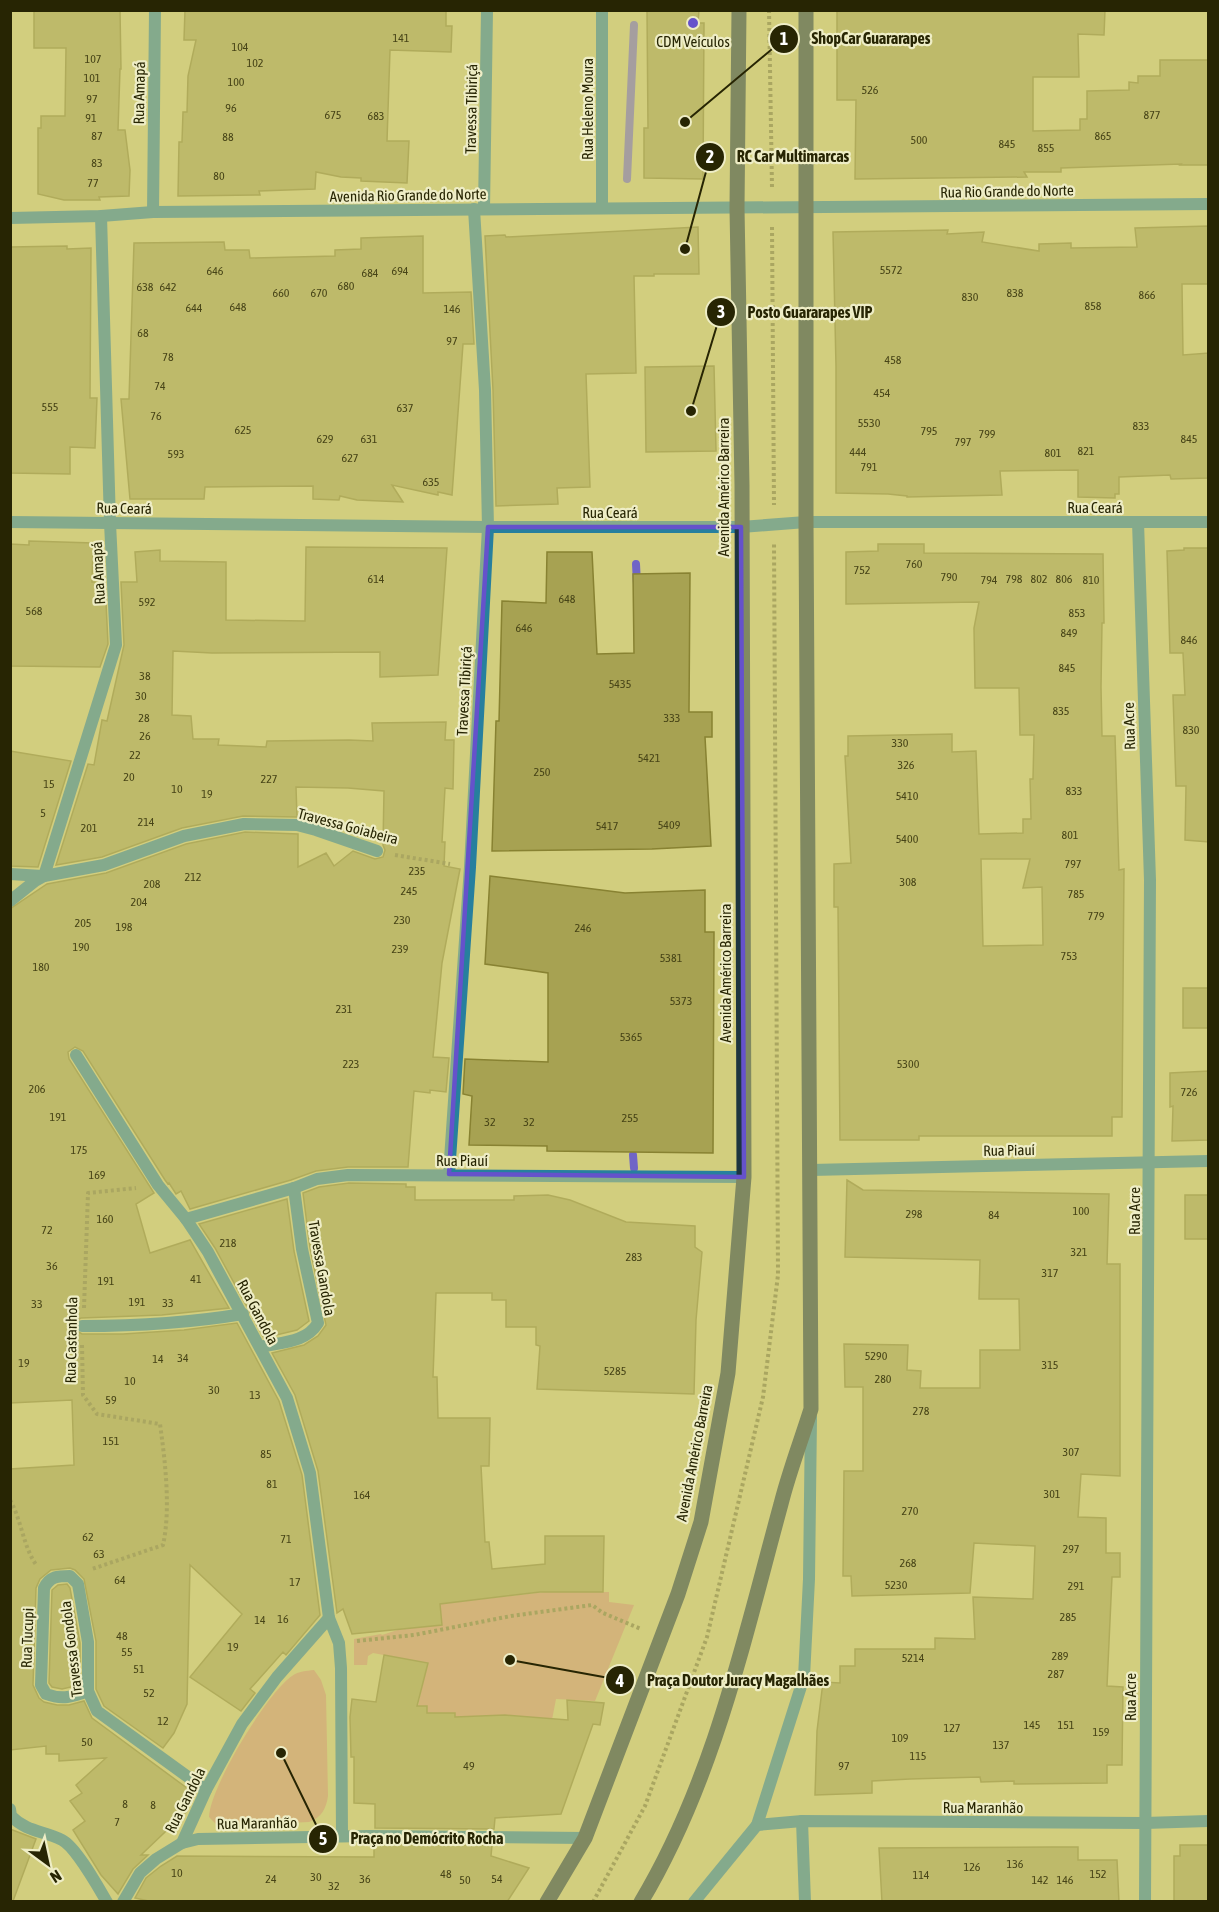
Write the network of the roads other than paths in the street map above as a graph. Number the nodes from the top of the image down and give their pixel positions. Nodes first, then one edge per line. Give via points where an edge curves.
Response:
1 (155, 10) edge
2 (488, 10) edge
3 (602, 10) edge
4 (740, 10) edge
5 (806, 10) edge
6 (1209, 204) edge
7 (602, 208) junction
8 (737, 208) junction
9 (806, 208) junction
10 (479, 209) junction
11 (153, 212) junction
12 (101, 216) junction
13 (10, 218) edge
14 (10, 522) edge
15 (806, 522) junction
16 (1138, 522) junction
17 (1209, 522) edge
18 (110, 523) junction
19 (488, 527) junction
20 (741, 528) junction
21 (376, 851) road end
22 (10, 874) edge
23 (44, 876) junction
24 (10, 901) edge
25 (76, 1055) dead end
26 (1209, 1161) edge
27 (1149, 1162) junction
28 (811, 1170) junction
29 (449, 1174) junction
30 (744, 1177) junction
31 (294, 1188) junction
32 (186, 1220) junction
33 (243, 1314) junction
34 (82, 1326) road end
35 (260, 1347) junction
36 (811, 1409) junction
37 (50, 1580) joint
38 (329, 1618) junction
39 (88, 1691) junction
40 (206, 1790) junction
41 (10, 1809) edge
42 (802, 1821) junction
43 (1209, 1821) edge
44 (1145, 1823) junction
45 (757, 1825) junction
46 (342, 1836) junction
47 (585, 1838) junction
48 (182, 1843) junction
49 (107, 1902) edge
50 (123, 1902) edge
51 (547, 1902) edge
52 (641, 1902) edge
53 (694, 1902) edge
54 (806, 1902) edge
55 (1145, 1902) edge

1 - 11 street, Rua Amapá
2 - 10 street, Travessa Tibiriçá
3 - 7 street, Rua Heleno Moura
4 - 8 main road, Avenida Américo Barreira
5 - 9 main road
6 - 9 street, Rua Rio Grande do Norte
7 - 8 street, Avenida Rio Grande do Norte
7 - 10 street, Avenida Rio Grande do Norte
8 - 9 street, Avenida Rio Grande do Norte
8 - 20 main road, Avenida Américo Barreira
9 - 15 main road
10 - 11 street, Avenida Rio Grande do Norte
10 - 19 street, Travessa Tibiriçá
11 - 12 street, Avenida Rio Grande do Norte
12 - 13 street, Avenida Rio Grande do Norte
12 - 18 street, Rua Amapá
14 - 18 street, Rua Ceará
15 - 16 street, Rua Ceará
15 - 20 street, Rua Ceará
15 - 28 main road
16 - 17 street, Rua Ceará
16 - 27 street, Rua Acre via 1150,880
18 - 19 street, Rua Ceará
18 - 23 street, Rua Amapá via 116,645
19 - 20 street, Rua Ceará
19 - 29 street, Travessa Tibiriçá
20 - 30 main road, Avenida Américo Barreira
21 - 23 street, Travessa Goiabeira via 297,825 243,824 184,836 104,865
22 - 23 street
23 - 24 street
25 - 32 street, Rua Gandola via 158,1185
26 - 27 street, Rua Piauí
27 - 28 street, Rua Piauí
27 - 44 street, Rua Acre
28 - 36 main road
29 - 30 street, Rua Piauí
29 - 31 street, Rua Piauí via 348,1175 317,1179
30 - 47 main road, Avenida Américo Barreira via 728,1373 701,1522 662,1638
31 - 32 street, Rua Piauí
31 - 35 street, Travessa Gandola via 318,1323 311,1334
32 - 33 street, Rua Gandola
33 - 34 street via 145,1326
33 - 35 street, Rua Gandola
35 - 38 street, Rua Gandola via 287,1398 310,1473
36 - 45 street via 804,1677
36 - 52 main road via 716,1734 686,1812
37 - 39 street, Travessa Gondola via 70,1576 78,1584 88,1642
37 - 39 street, Rua Tucupi via 44,1588 41,1685 46,1694 56,1698
38 - 40 street, Rua Gandola via 242,1724
38 - 46 street, Rua Gandola via 339,1643 341,1668
39 - 40 street, Travessa Gondola via 97,1711
40 - 48 street, Rua Gandola
41 - 49 street via 20,1826 64,1840
42 - 44 street, Rua Maranhão
42 - 45 street, Rua Maranhão
42 - 54 street
43 - 44 street, Rua Maranhão
44 - 55 street, Rua Acre
45 - 53 street
46 - 47 street, Rua Maranhão
46 - 48 street, Rua Maranhão via 198,1839
47 - 51 main road, Avenida Américo Barreira
48 - 50 street, Rua Gandola via 140,1873

